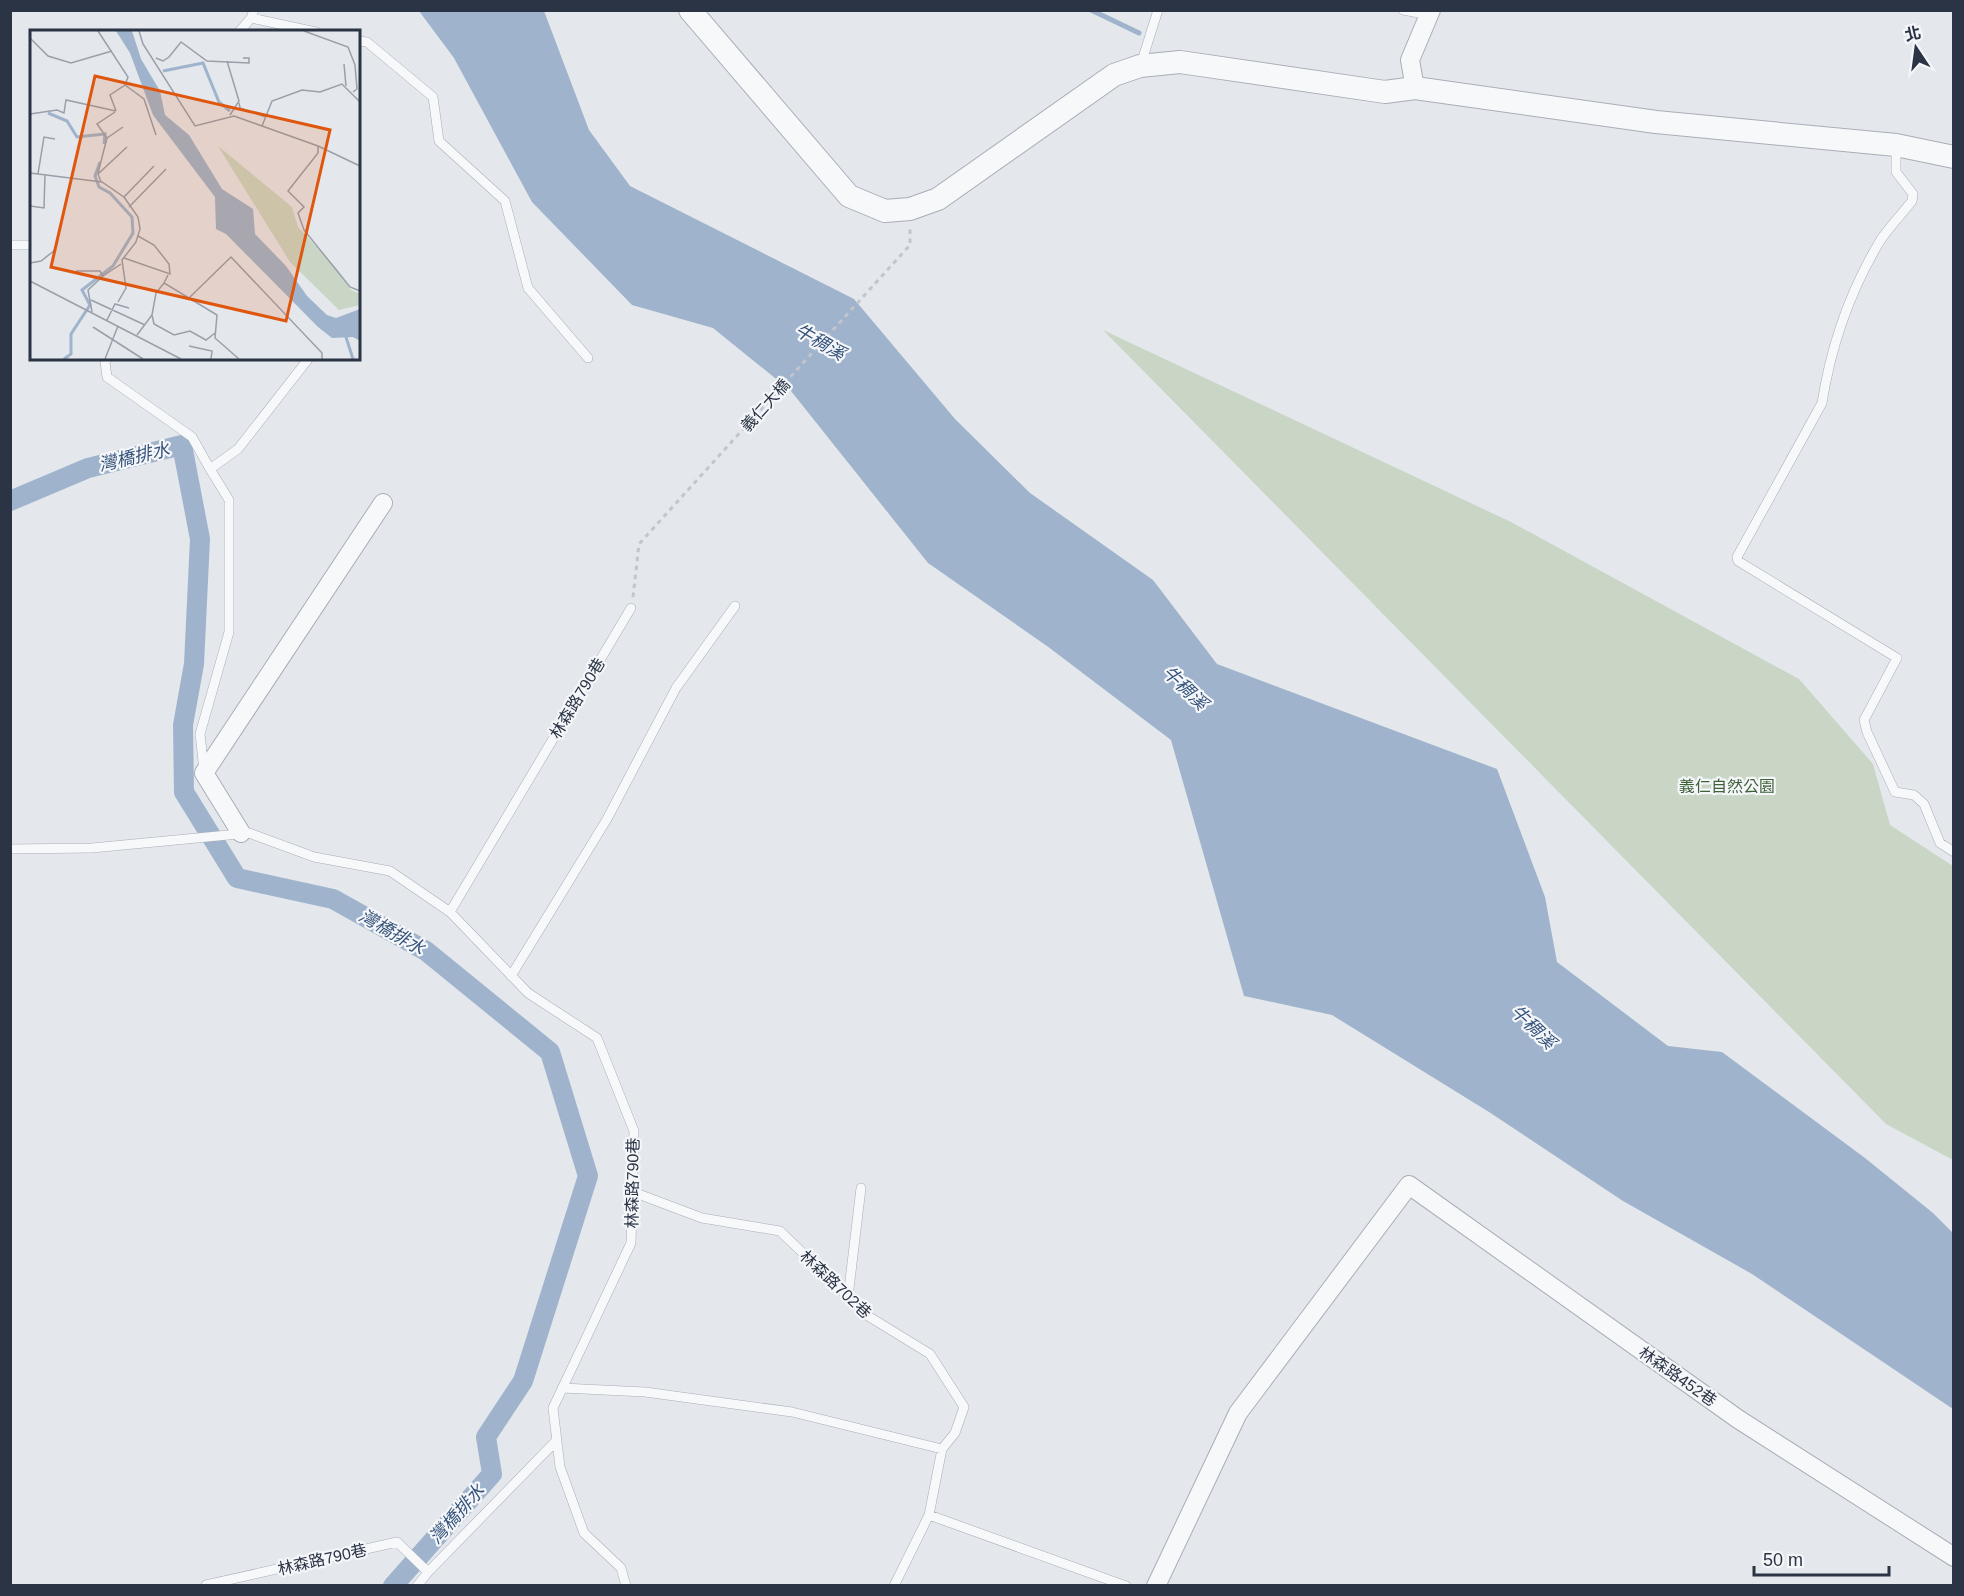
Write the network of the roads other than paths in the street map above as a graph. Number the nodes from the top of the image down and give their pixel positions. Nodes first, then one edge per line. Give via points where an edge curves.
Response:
1 (690, 10) edge
2 (1158, 10) edge
3 (1403, 10) edge
4 (1430, 13) edge
5 (252, 14) edge
6 (241, 30) edge
7 (309, 30) edge
8 (360, 41) edge
9 (1140, 66) junction
10 (1415, 88) junction
11 (1896, 145) junction
12 (1953, 157) edge
13 (10, 245) edge
14 (30, 245) edge
15 (588, 358) dead end
16 (106, 360) edge
17 (307, 360) edge
18 (210, 469) junction
19 (383, 503) dead end
20 (735, 606) dead end
21 (631, 608) road end
22 (204, 773) junction
23 (241, 833) junction
24 (10, 849) edge
25 (1953, 852) edge
26 (450, 912) junction
27 (512, 976) junction
28 (861, 1188) dead end
29 (633, 1192) junction
30 (848, 1297) junction
31 (562, 1388) junction
32 (557, 1440) junction
33 (942, 1449) junction
34 (929, 1515) junction
35 (1953, 1557) edge
36 (428, 1572) junction
37 (206, 1585) edge
38 (417, 1586) edge
39 (626, 1586) edge
40 (894, 1586) edge
41 (1126, 1586) edge
42 (1156, 1586) edge

1 - 9 street via 849,196 885,211 910,209 938,199 1114,75
2 - 9 lane
3 - 4 lane
4 - 10 street via 1410,60
5 - 6 lane
5 - 7 lane
8 - 15 lane via 367,42 433,97 439,141 505,201 528,288
9 - 10 street via 1180,62 1385,92
10 - 11 street via 1656,122
11 - 12 street
11 - 25 lane via 1896,172 1913,194 1912,201 1881,240 1857,282 1826,378 1822,403 1737,557 1897,658 1864,720 1895,792 1914,795 1924,804 1940,843
13 - 14 lane
16 - 18 lane via 107,377 192,437
17 - 18 lane via 238,449
18 - 22 lane via 229,500 229,632 200,734
19 - 22 street
20 - 27 lane via 676,688 607,819
21 - 26 lane, 林森路790巷
22 - 23 street
23 - 24 lane via 93,848
23 - 26 lane, 林森路790巷 via 314,857 390,871
26 - 27 lane, 林森路790巷
27 - 29 lane, 林森路790巷 via 528,993 597,1038 634,1131
28 - 30 lane
29 - 30 lane, 林森路702巷 via 702,1218 780,1231
29 - 31 lane, 林森路790巷 via 631,1243
30 - 33 lane, 林森路702巷 via 868,1316 930,1354 964,1407 955,1433
31 - 32 lane, 林森路790巷 via 553,1408
31 - 33 lane via 645,1392 792,1412
32 - 36 lane
32 - 39 lane, 林森路790巷 via 560,1467 584,1533 621,1568
33 - 34 lane, 林森路702巷
34 - 40 lane, 林森路702巷
34 - 41 lane
35 - 42 street, 林森路452巷 via 1738,1419 1409,1185 1238,1413
36 - 37 lane, 林森路790巷 via 397,1542
36 - 38 lane

